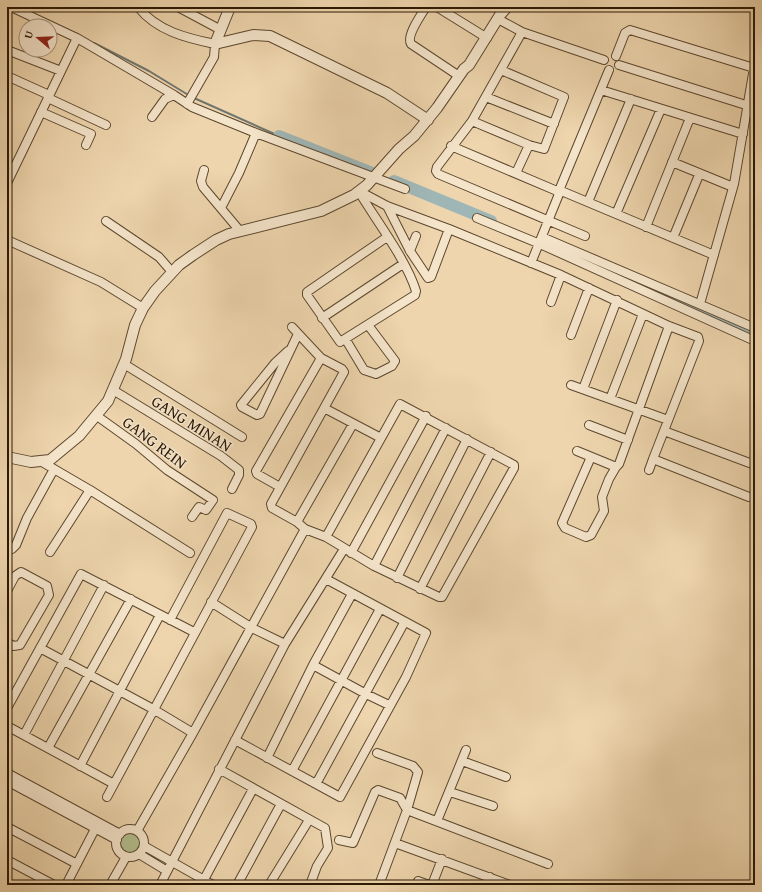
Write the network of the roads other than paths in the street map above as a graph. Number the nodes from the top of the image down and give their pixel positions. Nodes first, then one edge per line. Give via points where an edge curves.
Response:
1 (11, 7) edge
2 (138, 7) edge
3 (178, 7) edge
4 (230, 7) edge
5 (426, 7) edge
6 (437, 7) edge
7 (507, 7) edge
8 (447, 9) edge
9 (498, 19) junction
10 (221, 30) junction
11 (522, 32) junction
12 (77, 38) junction
13 (487, 38) junction
14 (215, 44) junction
15 (7, 50) edge
16 (616, 56) junction
17 (604, 60) junction
18 (619, 65) junction
19 (501, 70) junction
20 (609, 70) junction
21 (61, 71) junction
22 (7, 76) edge
23 (460, 76) junction
24 (601, 90) junction
25 (174, 95) junction
26 (48, 97) junction
27 (486, 97) junction
28 (631, 100) junction
29 (187, 104) junction
30 (749, 106) junction
31 (660, 108) junction
32 (41, 112) junction
33 (152, 118) dead end
34 (690, 118) junction
35 (428, 120) junction
36 (97, 121) junction
37 (472, 121) junction
38 (554, 124) junction
39 (106, 125) dead end
40 (256, 133) junction
41 (91, 134) junction
42 (743, 134) junction
43 (86, 145) dead end
44 (529, 145) junction
45 (451, 146) junction
46 (672, 162) junction
47 (204, 170) dead end
48 (516, 173) junction
49 (699, 175) junction
50 (373, 178) junction
51 (7, 183) edge
52 (733, 187) junction
53 (404, 189) dead end
54 (559, 191) junction
55 (358, 192) junction
56 (588, 202) junction
57 (387, 206) junction
58 (221, 208) junction
59 (616, 214) junction
60 (477, 218) dead end
61 (106, 221) dead end
62 (550, 221) junction
63 (646, 227) junction
64 (449, 229) junction
65 (240, 231) junction
66 (416, 236) dead end
67 (585, 236) dead end
68 (388, 237) junction
69 (673, 238) junction
70 (7, 240) edge
71 (541, 240) junction
72 (410, 251) junction
73 (714, 255) junction
74 (531, 263) junction
75 (404, 264) junction
76 (172, 272) junction
77 (561, 275) junction
78 (589, 288) junction
79 (616, 300) junction
80 (551, 302) dead end
81 (700, 304) junction
82 (143, 308) junction
83 (643, 314) junction
84 (322, 318) junction
85 (368, 325) junction
86 (669, 326) junction
87 (292, 327) dead end
88 (755, 328) edge
89 (298, 334) junction
90 (571, 335) dead end
91 (346, 340) junction
92 (755, 340) edge
93 (288, 351) junction
94 (321, 358) junction
95 (124, 364) junction
96 (571, 384) dead end
97 (583, 389) junction
98 (113, 390) junction
99 (610, 399) junction
100 (324, 408) junction
101 (638, 409) junction
102 (97, 416) junction
103 (426, 416) junction
104 (668, 420) junction
105 (353, 424) junction
106 (589, 426) dead end
107 (446, 428) junction
108 (664, 431) junction
109 (242, 437) dead end
110 (381, 438) junction
111 (467, 439) junction
112 (628, 440) junction
113 (577, 451) dead end
114 (491, 452) junction
115 (7, 457) edge
116 (591, 457) junction
117 (653, 459) junction
118 (42, 462) junction
119 (755, 465) edge
120 (616, 468) junction
121 (54, 469) junction
122 (649, 470) dead end
123 (280, 488) junction
124 (232, 489) dead end
125 (90, 490) junction
126 (749, 497) dead end
127 (192, 517) dead end
128 (297, 522) junction
129 (305, 529) junction
130 (326, 537) junction
131 (8, 548) edge
132 (347, 551) junction
133 (50, 552) dead end
134 (190, 553) dead end
135 (374, 566) junction
136 (397, 578) junction
137 (326, 579) junction
138 (104, 585) junction
139 (420, 589) junction
140 (7, 591) edge
141 (352, 594) junction
142 (131, 599) junction
143 (211, 602) junction
144 (380, 609) junction
145 (160, 615) junction
146 (170, 620) junction
147 (404, 623) junction
148 (252, 628) junction
149 (194, 632) junction
150 (7, 642) edge
151 (286, 644) junction
152 (40, 648) junction
153 (64, 661) junction
154 (313, 665) junction
155 (89, 675) junction
156 (341, 679) junction
157 (121, 692) junction
158 (366, 694) junction
159 (389, 705) junction
160 (7, 708) edge
161 (153, 709) junction
162 (7, 726) edge
163 (193, 733) junction
164 (24, 735) junction
165 (235, 740) junction
166 (48, 748) junction
167 (466, 750) dead end
168 (376, 753) dead end
169 (267, 758) junction
170 (462, 761) junction
171 (80, 766) junction
172 (219, 769) junction
173 (292, 771) junction
174 (7, 773) edge
175 (506, 777) dead end
176 (7, 781) edge
177 (114, 784) junction
178 (316, 784) junction
179 (253, 788) junction
180 (32, 791) junction
181 (450, 792) junction
182 (107, 797) dead end
183 (281, 804) junction
184 (492, 806) dead end
185 (407, 810) junction
186 (309, 820) junction
187 (437, 821) junction
188 (7, 827) edge
189 (95, 829) junction
190 (137, 831) junction
191 (118, 837) junction
192 (339, 840) dead end
193 (395, 843) junction
194 (144, 846) junction
195 (139, 854) junction
196 (126, 856) junction
197 (442, 859) junction
198 (7, 860) edge
199 (172, 862) junction
200 (77, 864) junction
201 (548, 864) dead end
202 (167, 871) junction
203 (418, 881) dead end
204 (488, 881) edge
205 (203, 883) edge
206 (497, 883) edge
207 (54, 885) edge
208 (66, 885) edge
209 (110, 885) edge
210 (160, 885) edge
211 (213, 885) edge
212 (237, 885) edge
213 (269, 885) edge
214 (310, 885) edge
215 (379, 885) edge
216 (429, 885) edge
217 (432, 885) edge
218 (510, 885) edge

1 - 12 street
2 - 14 street via 152,21 174,34
3 - 10 street
4 - 10 street
5 - 23 street via 409,41
6 - 8 street
7 - 9 street
8 - 13 street
9 - 11 street
9 - 13 street
10 - 14 street
11 - 17 street
11 - 19 street
12 - 21 street
12 - 25 street
13 - 23 street
14 - 29 street via 214,57
14 - 35 street via 253,36 270,36 387,93
15 - 21 street
16 - 17 street via 609,55
16 - 18 street
16 - 30 street via 625,33 630,30 754,68
17 - 20 street via 605,67
18 - 20 street via 614,70
18 - 30 street
19 - 27 street
19 - 38 street via 563,96
20 - 24 street
21 - 26 street
22 - 26 street
23 - 35 street
24 - 28 street
24 - 54 street
25 - 29 street
25 - 33 street via 165,99
26 - 32 street
26 - 36 street
27 - 37 street
27 - 38 street
28 - 31 street
28 - 56 street
29 - 40 street
30 - 42 street
31 - 34 street
31 - 59 street
32 - 41 street
32 - 51 street
34 - 42 street
34 - 46 street
35 - 50 street
36 - 39 street
36 - 41 street
37 - 44 street
37 - 45 street
38 - 44 street via 544,149
40 - 50 street
40 - 58 street
41 - 43 street
42 - 52 street
44 - 48 street
45 - 48 street
45 - 62 street via 436,167 438,174
46 - 49 street
46 - 63 street
47 - 58 street via 201,184
48 - 54 street
49 - 52 street
49 - 69 street
50 - 53 street
50 - 55 street
52 - 73 street
54 - 56 street
54 - 62 street via 560,196
55 - 57 street
55 - 65 street via 321,211
55 - 68 street
56 - 59 street
57 - 64 street
57 - 72 street
58 - 65 street
59 - 63 street
60 - 71 street
61 - 76 street via 159,256
62 - 67 street
62 - 71 street
63 - 69 street
64 - 72 street via 430,278 425,276
64 - 74 street
65 - 76 street via 204,247
66 - 72 street
68 - 75 street
68 - 84 street via 308,290 307,295
69 - 73 street
70 - 82 street via 101,282
71 - 74 street
71 - 81 street
71 - 92 street
73 - 81 street
74 - 77 street
75 - 84 street
75 - 85 street via 416,293
76 - 82 street via 154,291
77 - 78 street
77 - 80 street
78 - 79 street
78 - 90 street
79 - 83 street
79 - 97 street
81 - 88 street
82 - 95 street via 135,325
83 - 86 street
83 - 99 street
84 - 91 street via 339,342
85 - 91 street
85 - 91 street via 395,361 392,366 376,374 364,370
86 - 101 street
86 - 104 street via 696,336 699,341
87 - 89 street
89 - 93 street
89 - 94 street
93 - 93 street via 241,404 242,407 257,415 260,414
94 - 100 street via 344,372
94 - 123 street via 256,471
95 - 98 street
95 - 109 street
96 - 97 street
97 - 99 street
98 - 102 street
98 - 124 street, GANG MINAN via 221,456 239,470
99 - 101 street
100 - 105 street
100 - 123 street
101 - 104 street
101 - 112 street
102 - 118 street via 55,457
102 - 127 street, GANG REIN via 167,470 213,500 206,510 199,507
103 - 107 street
103 - 110 street via 400,404
103 - 132 street
104 - 108 street
105 - 110 street
105 - 128 street
106 - 112 street
107 - 111 street
107 - 135 street
108 - 117 street
108 - 119 street
110 - 130 street
111 - 114 street
111 - 136 street
112 - 120 street
113 - 116 street
114 - 139 street
114 - 139 street via 512,463 514,468 442,597
115 - 118 street
116 - 120 street
116 - 120 street via 562,522 564,528 586,537 591,535 604,511 602,498
117 - 122 street
117 - 126 street
118 - 121 street
121 - 125 street
121 - 131 street via 27,518 16,545 14,548
123 - 128 street via 270,504
125 - 133 street
125 - 134 street
128 - 129 street
129 - 130 street
129 - 148 street
130 - 132 street
132 - 135 street
132 - 137 street
135 - 136 street
136 - 139 street
137 - 141 street
137 - 151 street
138 - 142 street
138 - 152 street via 83,573 80,574
138 - 153 street
140 - 150 street via 15,576 21,572 47,586 49,590 49,595 20,645 13,646
141 - 144 street
141 - 154 street
142 - 145 street
142 - 155 street
143 - 146 street via 252,527 252,524 229,512
143 - 148 street
143 - 149 street
144 - 147 street
144 - 156 street
145 - 146 street
145 - 157 street
146 - 149 street
147 - 158 street
147 - 159 street via 426,633
148 - 151 street
148 - 163 street
149 - 161 street
151 - 165 street
152 - 153 street
152 - 160 street
153 - 155 street
153 - 164 street
154 - 156 street
154 - 169 street
155 - 157 street
155 - 166 street
156 - 158 street
156 - 173 street
157 - 161 street
157 - 171 street
158 - 159 street
158 - 178 street
159 - 178 street via 340,796
161 - 163 street
161 - 177 street
162 - 164 street
163 - 190 street
164 - 166 street
165 - 169 street
165 - 172 street
166 - 171 street
167 - 170 street
168 - 185 street via 418,772
169 - 173 street
170 - 175 street
170 - 181 street
171 - 177 street
172 - 179 street
172 - 199 street
173 - 178 street
174 - 180 street
176 - 180 street
177 - 182 street
179 - 183 street
179 - 205 street
180 - 189 street
180 - 191 street
181 - 184 street
181 - 187 street
183 - 186 street
183 - 212 street
185 - 187 street
185 - 192 street via 400,798 378,790 353,844
185 - 193 street
186 - 213 street
186 - 214 street via 325,828 328,848
187 - 201 street
188 - 200 street
189 - 191 street
189 - 200 street
190 - 191 street via 128,829
190 - 194 street via 143,837
191 - 196 street via 119,851
193 - 197 street
193 - 215 street
194 - 195 street
194 - 199 street
195 - 196 street
195 - 202 street
196 - 209 street
197 - 204 street
197 - 217 street
198 - 207 street
199 - 202 street
199 - 205 street
200 - 208 street
202 - 210 street
203 - 216 street
204 - 206 street
205 - 211 street
206 - 218 street

